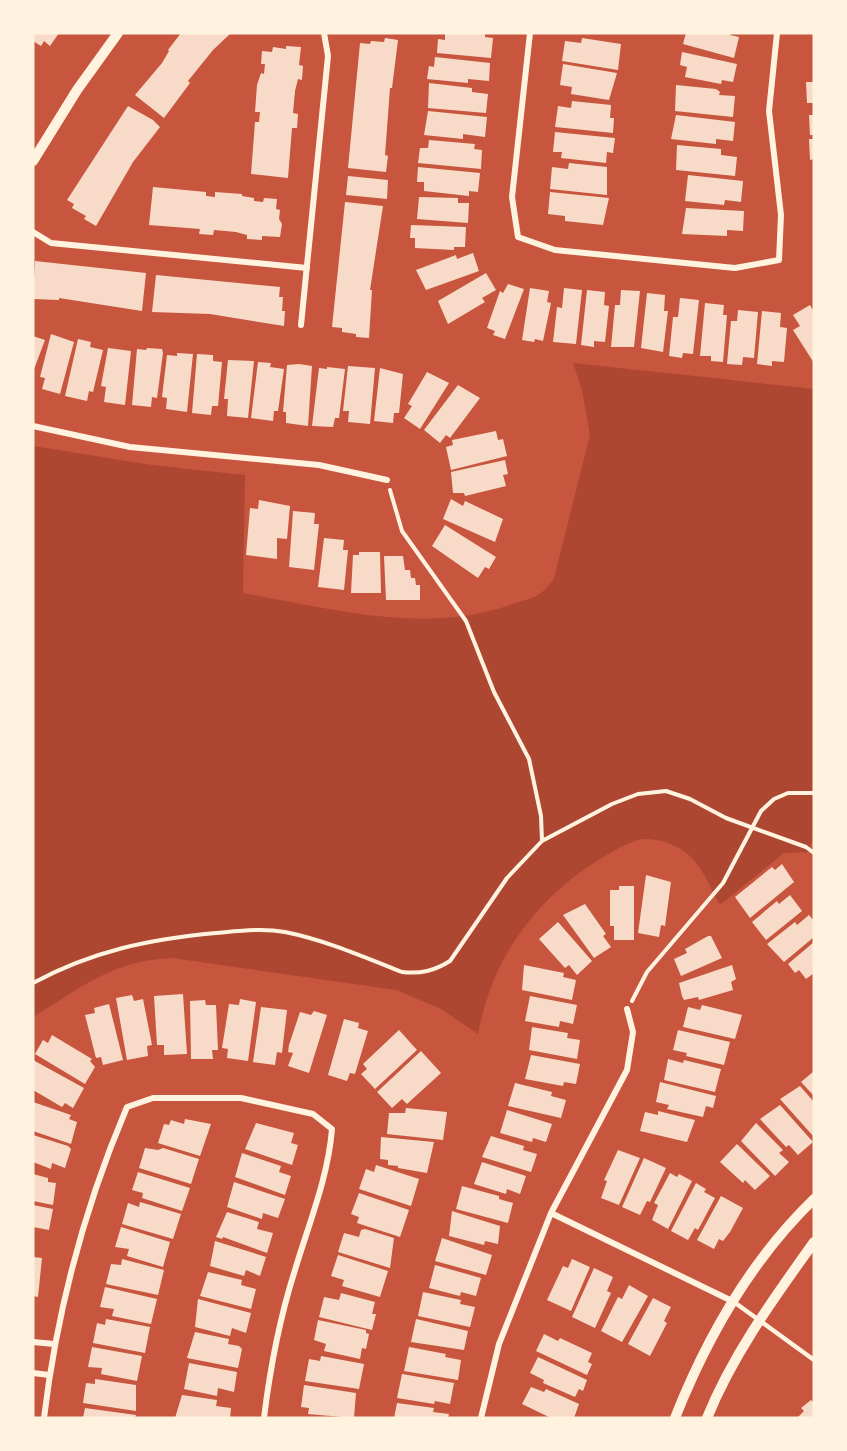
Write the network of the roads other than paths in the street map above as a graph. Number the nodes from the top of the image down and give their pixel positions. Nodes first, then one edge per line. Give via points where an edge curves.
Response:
1 (118, 33) edge
2 (324, 33) edge
3 (530, 33) edge
4 (777, 33) edge
5 (33, 161) edge
6 (33, 232) edge
7 (308, 268) junction
8 (301, 325) dead end
9 (33, 426) edge
10 (387, 480) road end
11 (627, 1010) road end
12 (814, 1199) edge
13 (551, 1213) junction
14 (814, 1242) edge
15 (732, 1301) junction
16 (760, 1319) junction
17 (33, 1342) edge
18 (54, 1344) junction
19 (814, 1360) edge
20 (33, 1373) edge
21 (49, 1375) junction
22 (44, 1418) edge
23 (264, 1418) edge
24 (481, 1418) edge
25 (675, 1418) edge
26 (707, 1418) edge

1 - 5 street
2 - 7 street via 328,56
3 - 4 street via 512,197 518,237 555,250 735,268 779,260 781,215 769,111
6 - 7 street via 51,243
7 - 8 street
9 - 10 street via 130,447 319,465
11 - 13 street via 633,1032 627,1070
12 - 15 street via 787,1226
13 - 15 street
13 - 24 street via 499,1344
14 - 16 street
15 - 16 lane
15 - 25 street via 694,1369
16 - 19 lane
16 - 26 street
17 - 18 street
18 - 21 street
18 - 23 street via 93,1193 127,1107 153,1098 241,1098 313,1114 332,1129 330,1161 294,1273
20 - 21 street
21 - 22 street

